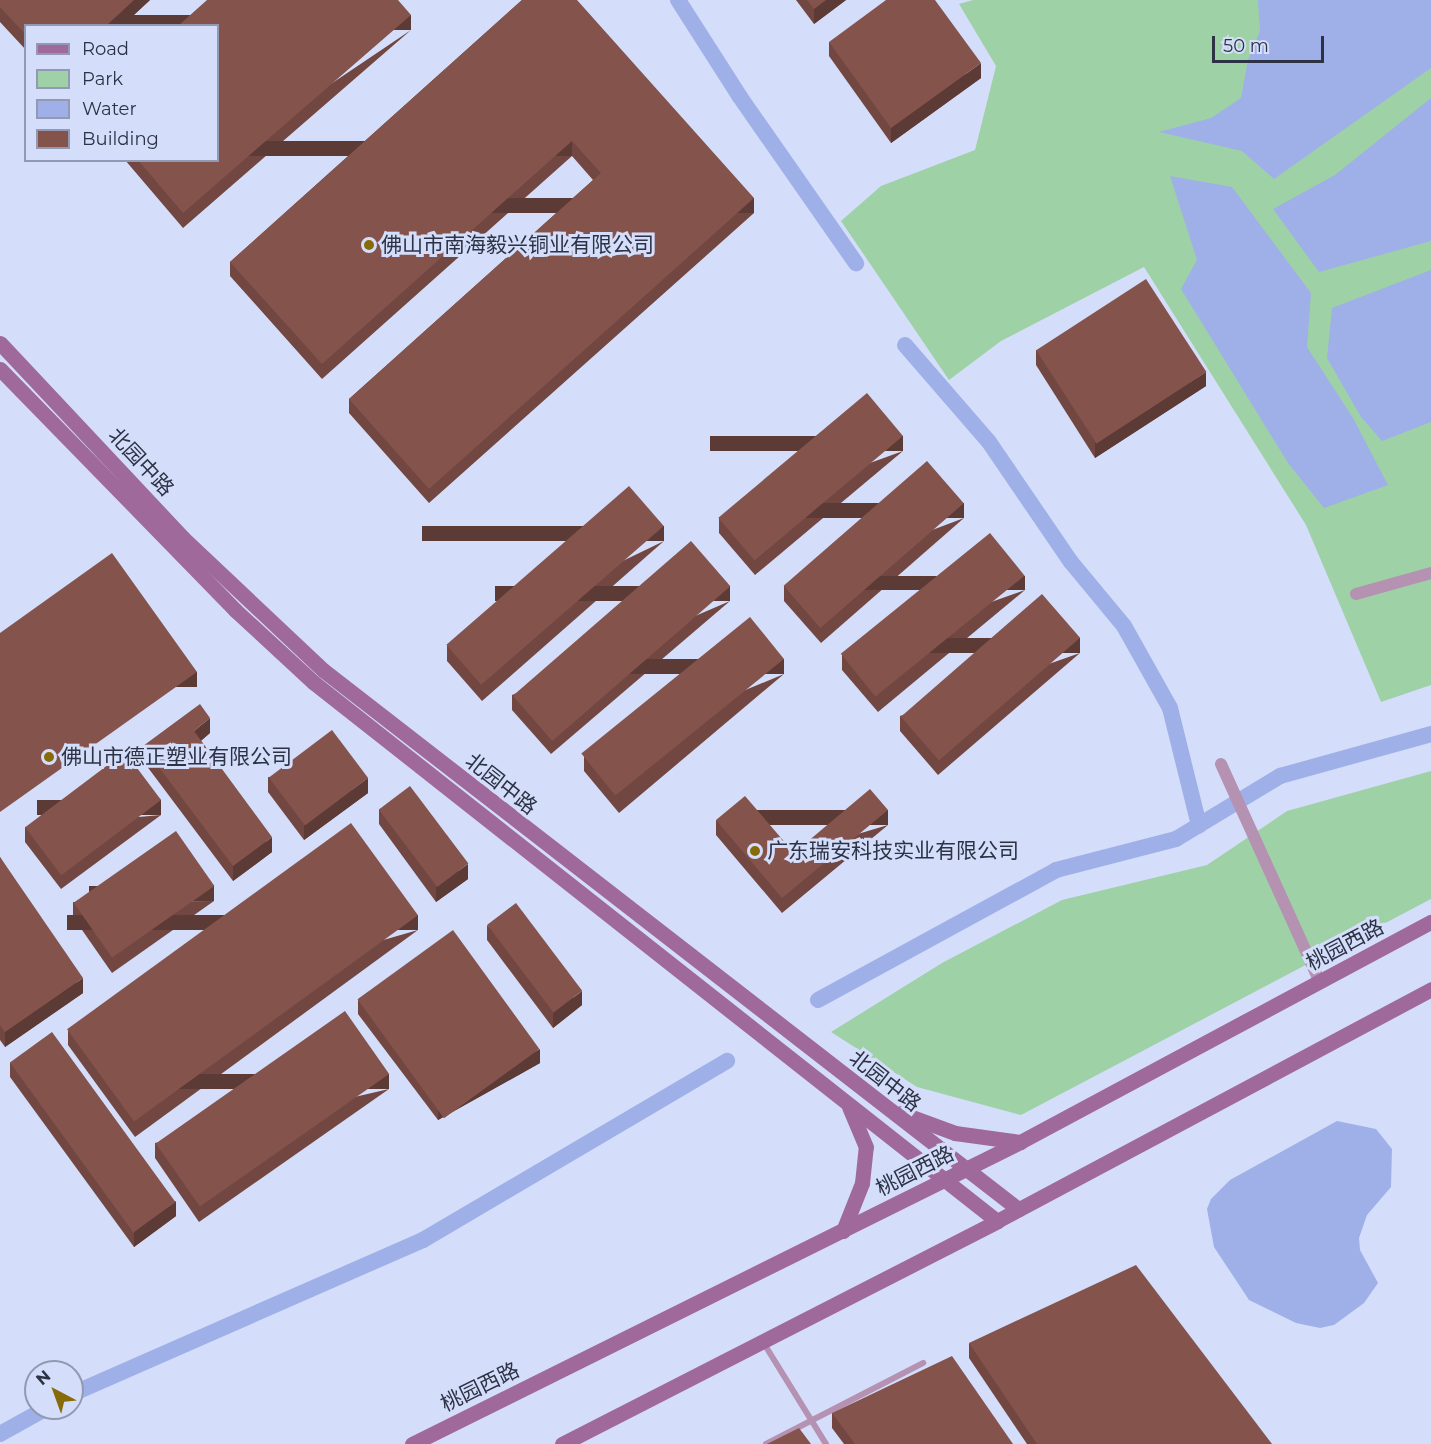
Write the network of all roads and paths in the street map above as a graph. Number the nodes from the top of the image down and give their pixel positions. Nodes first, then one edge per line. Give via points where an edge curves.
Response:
1 (0, 343) edge
2 (0, 369) edge
3 (1431, 573) edge
4 (1356, 594) dead end
5 (1221, 764) dead end
6 (1431, 922) edge
7 (1320, 982) junction
8 (1431, 989) edge
9 (848, 1104) junction
10 (886, 1108) junction
11 (1020, 1142) junction
12 (966, 1169) junction
13 (945, 1180) junction
14 (1018, 1209) junction
15 (997, 1221) junction
16 (843, 1231) junction
17 (762, 1341) junction
18 (923, 1364) dead end
19 (810, 1422) junction
20 (412, 1444) edge
21 (562, 1444) edge
22 (766, 1444) edge
23 (826, 1444) edge

1 - 10 street, 北园中路 via 183,538 323,670
2 - 9 street, 北园中路 via 227,602 313,682
3 - 4 street
5 - 7 street
6 - 7 street, 桃园西路
7 - 11 street, 桃园西路
8 - 14 street
9 - 13 street, 北园中路
9 - 16 street via 866,1146 861,1183
10 - 11 street via 955,1133
10 - 12 street, 北园中路
11 - 12 street, 桃园西路
12 - 13 street, 桃园西路
12 - 14 street, 北园中路
13 - 15 street, 北园中路
13 - 16 street, 桃园西路
14 - 15 street
15 - 17 street
16 - 20 street, 桃园西路
17 - 19 lane
17 - 21 street
18 - 19 lane
19 - 22 lane
19 - 23 lane

